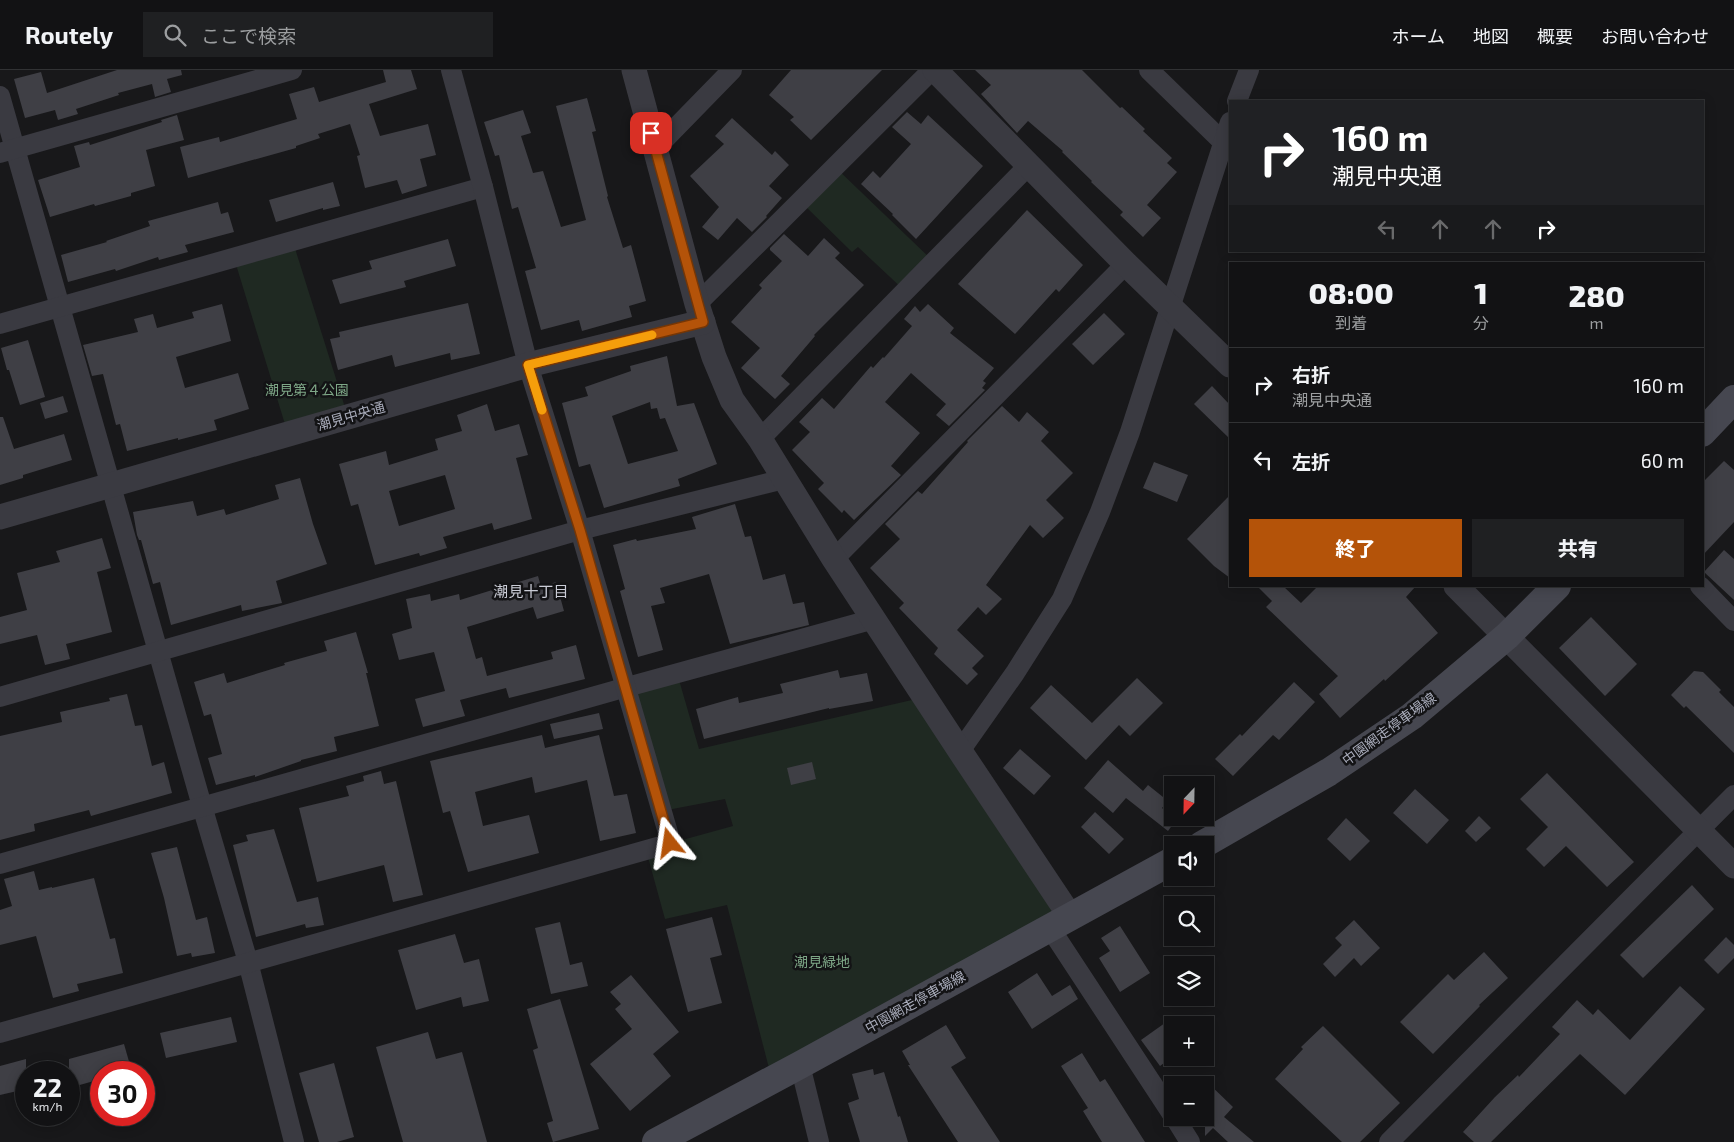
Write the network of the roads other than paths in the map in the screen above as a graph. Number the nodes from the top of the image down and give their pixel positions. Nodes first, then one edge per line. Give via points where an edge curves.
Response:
1 (292, 70) edge
2 (451, 70) edge
3 (634, 70) edge
4 (732, 70) edge
5 (934, 70) edge
6 (1149, 70) edge
7 (1249, 70) edge
8 (0, 96) edge
9 (1237, 100) edge
10 (1229, 125) edge
11 (1223, 142) junction
12 (655, 149) junction
13 (8, 151) edge
14 (1028, 166) junction
15 (483, 187) junction
16 (1126, 264) junction
17 (1170, 306) junction
18 (61, 307) junction
19 (700, 313) junction
20 (0, 324) edge
21 (1229, 364) edge
22 (528, 365) junction
23 (1734, 398) edge
24 (1704, 431) edge
25 (760, 439) junction
26 (784, 479) junction
27 (111, 485) junction
28 (0, 517) edge
29 (580, 530) junction
30 (834, 559) junction
31 (1457, 587) edge
32 (1555, 587) edge
33 (1701, 587) edge
34 (874, 619) junction
35 (1734, 621) edge
36 (1507, 636) junction
37 (158, 653) junction
38 (627, 686) junction
39 (0, 697) edge
40 (960, 751) junction
41 (1734, 795) edge
42 (202, 806) junction
43 (1699, 830) junction
44 (1214, 838) edge
45 (0, 864) edge
46 (1164, 865) edge
47 (1734, 866) edge
48 (1060, 922) junction
49 (248, 962) junction
50 (0, 1033) edge
51 (800, 1065) junction
52 (1164, 1100) edge
53 (1180, 1126) edge
54 (294, 1142) edge
55 (656, 1142) edge
56 (819, 1142) edge
57 (1190, 1142) edge
58 (1389, 1142) edge

1 - 13 street
2 - 15 street
3 - 12 street
4 - 12 street
5 - 14 street
5 - 19 street
6 - 11 street
7 - 9 street
8 - 13 street
10 - 11 street
11 - 17 street
12 - 19 street
13 - 18 street
14 - 16 street
14 - 25 street
15 - 18 street
15 - 22 street
16 - 17 street
16 - 30 street
17 - 21 street
17 - 40 street via 1130,432 1062,599
18 - 20 street
18 - 27 street
19 - 22 street, 潮見中央通
19 - 25 street via 732,400
22 - 27 street, 潮見中央通
22 - 29 street
23 - 24 main road
25 - 26 street
26 - 29 street
26 - 30 street
27 - 28 street, 潮見中央通
27 - 37 street
29 - 37 street
29 - 38 street
30 - 34 street
31 - 36 street
32 - 36 main road, 中園網走停車場線
33 - 35 street
34 - 38 street
34 - 40 street
36 - 43 street
36 - 44 main road, 中園網走停車場線 via 1412,716 1328,772
37 - 39 street
37 - 42 street
38 - 42 street
38 - 49 street via 670,843
40 - 48 street
41 - 43 street
42 - 45 street
42 - 49 street
43 - 47 street
43 - 58 street
46 - 48 main road, 中園網走停車場線
48 - 51 main road, 中園網走停車場線
48 - 52 street
49 - 50 street
49 - 54 street
51 - 55 main road, 中園網走停車場線
51 - 56 street
53 - 57 street

